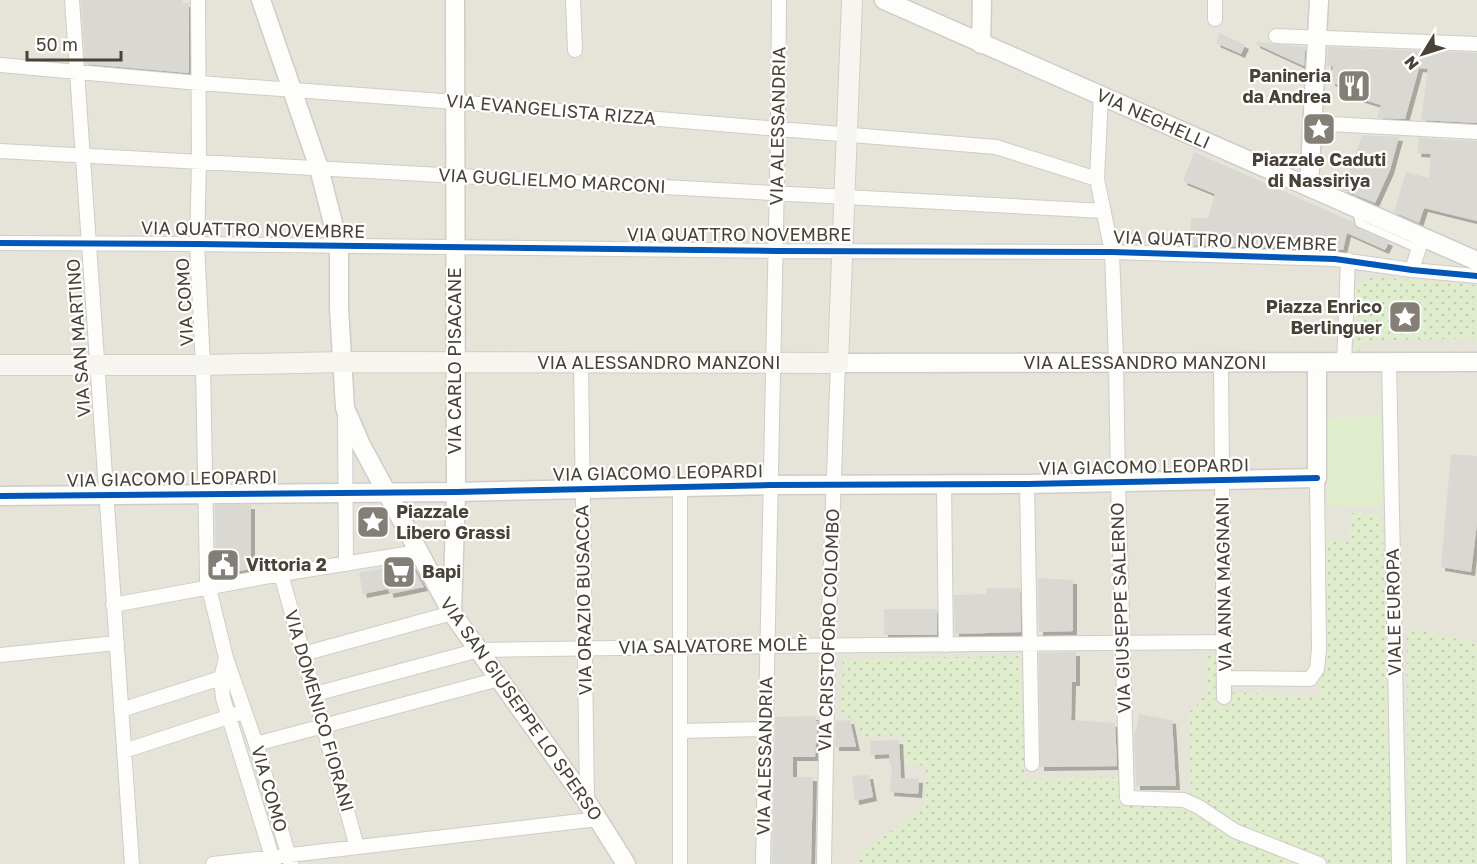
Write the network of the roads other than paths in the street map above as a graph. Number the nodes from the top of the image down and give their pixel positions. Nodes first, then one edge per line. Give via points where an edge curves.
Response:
1 (72, 0) edge
2 (198, 0) edge
3 (261, 0) edge
4 (455, 0) edge
5 (573, 0) edge
6 (779, 0) edge
7 (852, 0) edge
8 (884, 0) edge
9 (982, 0) edge
10 (1215, 0) edge
11 (1319, 0) edge
12 (1215, 20) dead end
13 (1276, 36) dead end
14 (1316, 37) junction
15 (981, 44) junction
16 (1477, 44) edge
17 (575, 50) dead end
18 (0, 65) edge
19 (75, 72) junction
20 (199, 83) junction
21 (293, 90) junction
22 (1101, 96) junction
23 (455, 102) junction
24 (1312, 123) junction
25 (778, 129) junction
26 (1477, 132) edge
27 (848, 134) junction
28 (0, 151) edge
29 (81, 155) junction
30 (199, 162) junction
31 (319, 168) junction
32 (455, 176) junction
33 (1097, 178) junction
34 (1309, 187) junction
35 (777, 194) junction
36 (845, 197) junction
37 (1104, 211) junction
38 (0, 243) edge
39 (1420, 243) junction
40 (87, 244) junction
41 (197, 244) junction
42 (339, 247) junction
43 (455, 247) junction
44 (776, 251) junction
45 (844, 251) junction
46 (1112, 252) junction
47 (1348, 260) junction
48 (1477, 261) edge
49 (1412, 270) junction
50 (1477, 271) edge
51 (1477, 276) edge
52 (1116, 361) junction
53 (1389, 361) junction
54 (342, 362) junction
55 (455, 362) junction
56 (581, 362) junction
57 (1477, 362) edge
58 (773, 363) junction
59 (838, 363) junction
60 (1221, 363) junction
61 (1344, 363) junction
62 (1317, 364) junction
63 (203, 365) junction
64 (0, 366) edge
65 (96, 366) junction
66 (345, 408) junction
67 (1317, 478) junction
68 (1222, 480) junction
69 (1118, 482) junction
70 (1027, 484) junction
71 (771, 485) junction
72 (944, 485) junction
73 (833, 486) junction
74 (681, 489) junction
75 (582, 490) junction
76 (387, 491) junction
77 (345, 492) junction
78 (456, 492) junction
79 (105, 494) junction
80 (205, 494) junction
81 (0, 496) edge
82 (418, 552) junction
83 (346, 564) junction
84 (281, 574) junction
85 (208, 588) junction
86 (113, 605) junction
87 (453, 613) junction
88 (1224, 642) junction
89 (116, 643) junction
90 (1123, 643) junction
91 (1030, 644) junction
92 (828, 645) junction
93 (946, 645) junction
94 (767, 646) junction
95 (680, 647) junction
96 (584, 648) junction
97 (479, 651) junction
98 (303, 654) junction
99 (0, 655) edge
100 (226, 658) junction
101 (221, 678) junction
102 (1225, 678) junction
103 (499, 679) junction
104 (315, 694) junction
105 (1224, 697) dead end
106 (121, 710) junction
107 (245, 711) junction
108 (229, 716) junction
109 (324, 726) junction
110 (766, 729) junction
111 (680, 731) junction
112 (256, 744) junction
113 (123, 751) junction
114 (1032, 764) dead end
115 (587, 802) junction
116 (598, 819) junction
117 (357, 847) junction
118 (290, 859) edge
119 (274, 860) edge
120 (132, 864) edge
121 (213, 864) edge
122 (626, 864) edge
123 (680, 864) edge
124 (763, 864) edge
125 (824, 864) edge
126 (1318, 864) edge
127 (1399, 864) edge

1 - 19 street, VIA SAN MARTINO
2 - 20 street, VIA COMO
3 - 21 street, VIA SAN GIUSEPPE LO SPERSO
4 - 23 street, VIA CARLO PISACANE
5 - 17 street
6 - 25 street, VIA ALESSANDRIA
7 - 27 main road, VIA CRISTOFORO COLOMBO
8 - 15 street, VIA NEGHELLI
9 - 15 street
10 - 12 street
11 - 14 street
13 - 14 street
14 - 16 street
14 - 24 street
15 - 22 street, VIA NEGHELLI
18 - 19 street, VIA EVANGELISTA RIZZA
19 - 20 street, VIA EVANGELISTA RIZZA
19 - 29 street, VIA SAN MARTINO
20 - 21 street, VIA EVANGELISTA RIZZA
20 - 30 street, VIA COMO
21 - 23 street, VIA EVANGELISTA RIZZA
21 - 31 street, VIA SAN GIUSEPPE LO SPERSO
22 - 33 street, VIA GIUSEPPE SALERNO
22 - 34 street, VIA NEGHELLI
23 - 25 street, VIA EVANGELISTA RIZZA
23 - 32 street, VIA CARLO PISACANE
24 - 26 street
24 - 34 street
25 - 27 street, VIA EVANGELISTA RIZZA
25 - 35 street, VIA ALESSANDRIA
27 - 33 street, VIA EVANGELISTA RIZZA via 996,147
27 - 36 main road, VIA CRISTOFORO COLOMBO
28 - 29 street, VIA GUGLIELMO MARCONI
29 - 30 street, VIA GUGLIELMO MARCONI
29 - 40 street, VIA SAN MARTINO
30 - 31 street, VIA GUGLIELMO MARCONI
30 - 41 street, VIA COMO
31 - 32 street, VIA GUGLIELMO MARCONI
31 - 42 street, VIA SAN GIUSEPPE LO SPERSO
32 - 35 street, VIA GUGLIELMO MARCONI
32 - 43 street, VIA CARLO PISACANE
33 - 37 street, VIA GIUSEPPE SALERNO
34 - 39 street, VIA NEGHELLI
35 - 36 street, VIA GUGLIELMO MARCONI
35 - 44 street, VIA ALESSANDRIA
36 - 37 street, VIA GUGLIELMO MARCONI
36 - 45 main road, VIA CRISTOFORO COLOMBO
37 - 46 street, VIA GIUSEPPE SALERNO
38 - 40 street, VIA QUATTRO NOVEMBRE
39 - 48 street
39 - 49 street
39 - 50 street
40 - 41 street, VIA QUATTRO NOVEMBRE
40 - 65 street, VIA SAN MARTINO
41 - 42 street, VIA QUATTRO NOVEMBRE
41 - 63 street, VIA COMO
42 - 43 street, VIA QUATTRO NOVEMBRE
42 - 54 street, VIA SAN GIUSEPPE LO SPERSO
43 - 44 street, VIA QUATTRO NOVEMBRE
43 - 55 street, VIA CARLO PISACANE
44 - 45 street, VIA QUATTRO NOVEMBRE
44 - 58 street, VIA ALESSANDRIA
45 - 46 street, VIA QUATTRO NOVEMBRE
45 - 59 main road, VIA CRISTOFORO COLOMBO
46 - 47 street, VIA QUATTRO NOVEMBRE
46 - 52 street, VIA GIUSEPPE SALERNO
47 - 49 street, VIA QUATTRO NOVEMBRE
47 - 61 street
49 - 51 street, VIA QUATTRO NOVEMBRE
52 - 59 street, VIA ALESSANDRO MANZONI
52 - 60 street, VIA ALESSANDRO MANZONI
52 - 69 street, VIA GIUSEPPE SALERNO
53 - 57 street, VIA ALESSANDRO MANZONI
53 - 61 street, VIA ALESSANDRO MANZONI
53 - 127 street, VIALE EUROPA
54 - 55 main road, VIA ALESSANDRO MANZONI
54 - 63 main road, VIA ALESSANDRO MANZONI
54 - 66 street, VIA SAN GIUSEPPE LO SPERSO
55 - 56 main road, VIA ALESSANDRO MANZONI
55 - 78 street, VIA CARLO PISACANE
56 - 58 main road, VIA ALESSANDRO MANZONI
56 - 75 street, VIA ORAZIO BUSACCA
58 - 59 main road, VIA ALESSANDRO MANZONI
58 - 71 street, VIA ALESSANDRIA
59 - 73 street, VIA CRISTOFORO COLOMBO
60 - 62 street, VIA ALESSANDRO MANZONI
60 - 68 street, VIA ANNA MAGNANI
61 - 62 street, VIA ALESSANDRO MANZONI
62 - 67 street
63 - 65 main road, VIA ALESSANDRO MANZONI
63 - 80 street, VIA COMO
64 - 65 main road, VIA ALESSANDRO MANZONI
65 - 79 street, VIA SAN MARTINO
66 - 76 street, VIA SAN GIUSEPPE LO SPERSO
66 - 77 street
67 - 68 street, VIA GIACOMO LEOPARDI
67 - 102 street via 1317,669 1310,679
68 - 69 street, VIA GIACOMO LEOPARDI
68 - 88 street, VIA ANNA MAGNANI
69 - 70 street, VIA GIACOMO LEOPARDI
69 - 90 street, VIA GIUSEPPE SALERNO
70 - 72 street, VIA GIACOMO LEOPARDI
70 - 91 street
71 - 73 street, VIA GIACOMO LEOPARDI
71 - 74 street, VIA GIACOMO LEOPARDI
71 - 94 street, VIA ALESSANDRIA
72 - 73 street, VIA GIACOMO LEOPARDI
72 - 93 street
73 - 92 street, VIA CRISTOFORO COLOMBO
74 - 75 street, VIA GIACOMO LEOPARDI
74 - 95 street
75 - 78 street, VIA GIACOMO LEOPARDI
75 - 96 street, VIA ORAZIO BUSACCA
76 - 77 street, VIA GIACOMO LEOPARDI
76 - 78 street, VIA GIACOMO LEOPARDI
76 - 82 street, VIA SAN GIUSEPPE LO SPERSO
77 - 80 street, VIA GIACOMO LEOPARDI
77 - 83 street
78 - 87 street, VIA CARLO PISACANE
79 - 80 street, VIA GIACOMO LEOPARDI
79 - 81 street, VIA GIACOMO LEOPARDI
79 - 86 street, VIA SAN MARTINO
80 - 85 street, VIA COMO
82 - 83 street
82 - 87 street, VIA SAN GIUSEPPE LO SPERSO
83 - 84 street
84 - 85 street
84 - 98 street, VIA DOMENICO FIORANI
85 - 86 street
85 - 100 street, VIA COMO
86 - 89 street, VIA SAN MARTINO
87 - 97 street, VIA SAN GIUSEPPE LO SPERSO
87 - 98 street
88 - 90 street, VIA SALVATORE MOLÈ
88 - 102 street, VIA ANNA MAGNANI
89 - 99 street
89 - 106 street, VIA SAN MARTINO
90 - 91 street, VIA SALVATORE MOLÈ
90 - 126 street, VIA GIUSEPPE SALERNO via 1127,798 1184,800 1235,831
91 - 93 street, VIA SALVATORE MOLÈ
91 - 114 street
92 - 93 street, VIA SALVATORE MOLÈ
92 - 94 street, VIA SALVATORE MOLÈ
92 - 125 street, VIA CRISTOFORO COLOMBO
94 - 95 street, VIA SALVATORE MOLÈ
94 - 110 street, VIA ALESSANDRIA
95 - 96 street, VIA SALVATORE MOLÈ
95 - 111 street
96 - 97 street, VIA SALVATORE MOLÈ
96 - 115 street, VIA ORAZIO BUSACCA
97 - 103 street, VIA SAN GIUSEPPE LO SPERSO
97 - 104 street, VIA SALVATORE MOLÈ
98 - 104 street, VIA DOMENICO FIORANI
100 - 101 street
100 - 107 street, VIA COMO
101 - 106 street
101 - 108 street
102 - 105 street, VIA ANNA MAGNANI
103 - 109 street
103 - 115 street, VIA SAN GIUSEPPE LO SPERSO
104 - 109 street, VIA DOMENICO FIORANI
106 - 113 street, VIA SAN MARTINO
107 - 108 street
107 - 112 street, VIA COMO
108 - 113 street
108 - 119 street
109 - 112 street
109 - 117 street, VIA DOMENICO FIORANI
110 - 111 street
110 - 124 street, VIA ALESSANDRIA
111 - 123 street
112 - 118 street, VIA COMO
113 - 120 street, VIA SAN MARTINO
115 - 116 street, VIA SAN GIUSEPPE LO SPERSO
116 - 117 street
116 - 122 street, VIA SAN GIUSEPPE LO SPERSO
117 - 118 street
118 - 119 street
119 - 121 street

